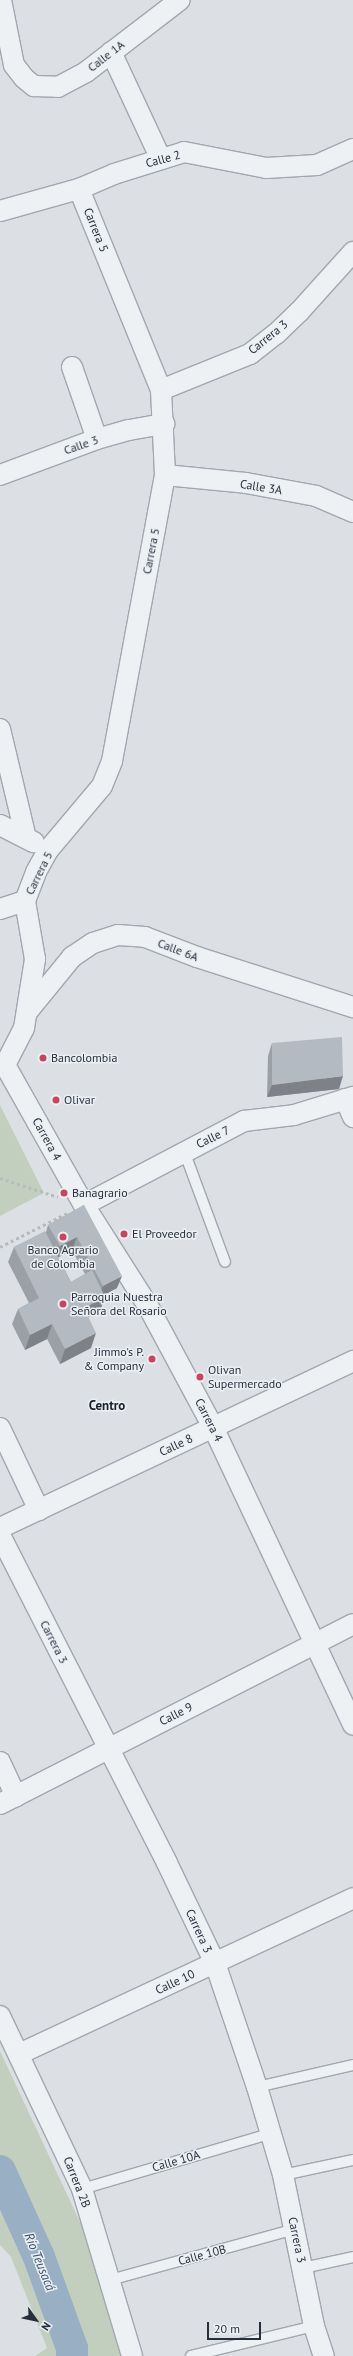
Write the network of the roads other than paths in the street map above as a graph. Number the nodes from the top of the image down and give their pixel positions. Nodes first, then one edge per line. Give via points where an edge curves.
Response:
1 (1, 0) edge
2 (180, 0) edge
3 (111, 52) junction
4 (353, 149) edge
5 (161, 159) junction
6 (79, 189) junction
7 (0, 211) edge
8 (350, 261) edge
9 (72, 367) dead end
10 (161, 390) junction
11 (164, 424) junction
12 (97, 439) junction
13 (0, 475) edge
14 (165, 475) junction
15 (353, 512) edge
16 (0, 729) edge
17 (0, 825) edge
18 (26, 838) junction
19 (49, 849) junction
20 (25, 901) junction
21 (0, 909) edge
22 (353, 1007) edge
23 (28, 1011) junction
24 (3, 1066) edge
25 (349, 1098) edge
26 (353, 1117) edge
27 (184, 1151) junction
28 (84, 1204) junction
29 (224, 1262) dead end
30 (353, 1361) edge
31 (213, 1427) junction
32 (0, 1428) edge
33 (39, 1510) junction
34 (0, 1528) edge
35 (0, 1535) edge
36 (353, 1624) edge
37 (315, 1644) junction
38 (353, 1725) edge
39 (108, 1749) junction
40 (0, 1762) edge
41 (8, 1800) edge
42 (353, 1898) edge
43 (215, 1963) junction
44 (0, 2016) edge
45 (19, 2054) junction
46 (353, 2065) edge
47 (257, 2087) junction
48 (269, 2134) junction
49 (353, 2160) edge
50 (283, 2175) junction
51 (82, 2189) junction
52 (295, 2229) junction
53 (353, 2257) edge
54 (303, 2268) junction
55 (110, 2280) junction
56 (314, 2326) junction
57 (132, 2356) edge
58 (191, 2356) edge
59 (324, 2356) edge

1 - 3 street, Calle 1A via 14,64 24,78 34,86 58,87 86,72
2 - 3 street, Calle 1A
3 - 5 street
4 - 5 street, Calle 2 via 317,165 266,168 184,152
5 - 6 street, Calle 2 via 114,174
6 - 7 street, Calle 2
6 - 10 street, Carrera 5
8 - 10 street, Carrera 3 via 276,334 250,354
9 - 12 street
10 - 11 street, Carrera 5
11 - 12 street, Calle 3
11 - 14 street, Carrera 5
12 - 13 street, Calle 3
14 - 15 street, Calle 3A via 246,483 316,496
14 - 19 street, Carrera 5 via 112,761 102,786
16 - 18 street
17 - 18 street
18 - 19 street
19 - 20 street, Carrera 5 via 36,872
20 - 21 street
20 - 23 street via 35,959
22 - 23 street, Calle 6A via 197,957 145,937 118,935 93,944 72,957
23 - 24 street via 21,1034
24 - 28 street, Carrera 4
25 - 26 street
25 - 27 street, Calle 7 via 294,1115 244,1121
27 - 28 street, Calle 7
27 - 29 lane
28 - 31 street, Carrera 4 via 148,1306
30 - 31 street, Calle 8
31 - 33 street, Calle 8
31 - 37 street, Carrera 4
32 - 33 street
33 - 34 street, Calle 8
35 - 39 street, Carrera 3
36 - 37 street, Calle 9
37 - 38 street, Carrera 4
37 - 39 street, Calle 9
39 - 41 street, Calle 9
39 - 43 street, Carrera 3
40 - 41 street
42 - 43 street, Calle 10
43 - 45 street, Calle 10
43 - 47 street, Carrera 3
44 - 45 street, Carrera 2B
45 - 51 street, Carrera 2B
46 - 47 lane
47 - 48 street, Carrera 3
48 - 50 street, Carrera 3
48 - 51 lane, Calle 10A
49 - 50 lane
50 - 52 street, Carrera 3
51 - 55 street, Carrera 2B
52 - 54 street, Carrera 3
52 - 55 lane, Calle 10B
53 - 54 lane
54 - 56 street, Carrera 3
55 - 57 street, Carrera 2B
56 - 58 lane
56 - 59 street, Carrera 3

